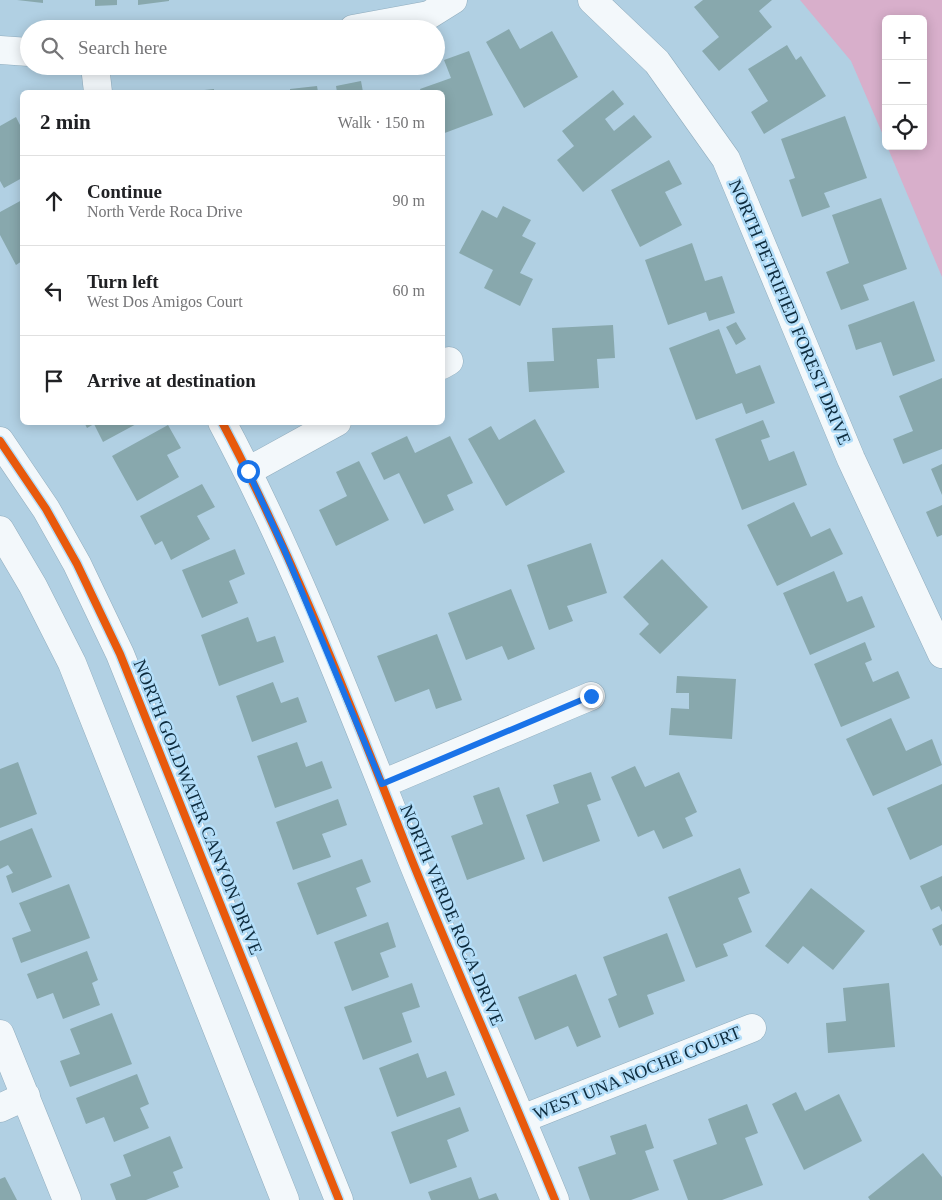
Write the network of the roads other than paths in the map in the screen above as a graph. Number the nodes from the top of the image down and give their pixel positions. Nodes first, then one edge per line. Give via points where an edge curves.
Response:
1 (454, 0) edge
2 (592, 0) edge
3 (402, 20) edge
4 (0, 50) edge
5 (20, 51) edge
6 (96, 75) edge
7 (98, 90) edge
8 (224, 425) edge
9 (332, 425) edge
10 (0, 441) edge
11 (248, 471) junction
12 (0, 530) edge
13 (942, 654) edge
14 (591, 696) dead end
15 (382, 784) junction
16 (752, 1028) dead end
17 (0, 1034) edge
18 (26, 1096) junction
19 (0, 1108) edge
20 (522, 1119) junction
21 (67, 1200) edge
22 (285, 1200) edge
23 (339, 1200) edge
24 (555, 1200) edge

1 - 3 street via 429,15
2 - 13 street, NORTH PETRIFIED FOREST DRIVE via 656,62 726,159 851,458
4 - 5 street
6 - 7 street
8 - 11 street, NORTH VERDE ROCA DRIVE
9 - 11 street
10 - 23 street, NORTH GOLDWATER CANYON DRIVE via 77,564 120,654
11 - 15 street, NORTH VERDE ROCA DRIVE
12 - 22 street via 72,663
14 - 15 street
15 - 20 street, NORTH VERDE ROCA DRIVE via 455,967
16 - 20 street, WEST UNA NOCHE COURT
17 - 18 street
18 - 19 street
18 - 21 street
20 - 24 street, NORTH VERDE ROCA DRIVE

